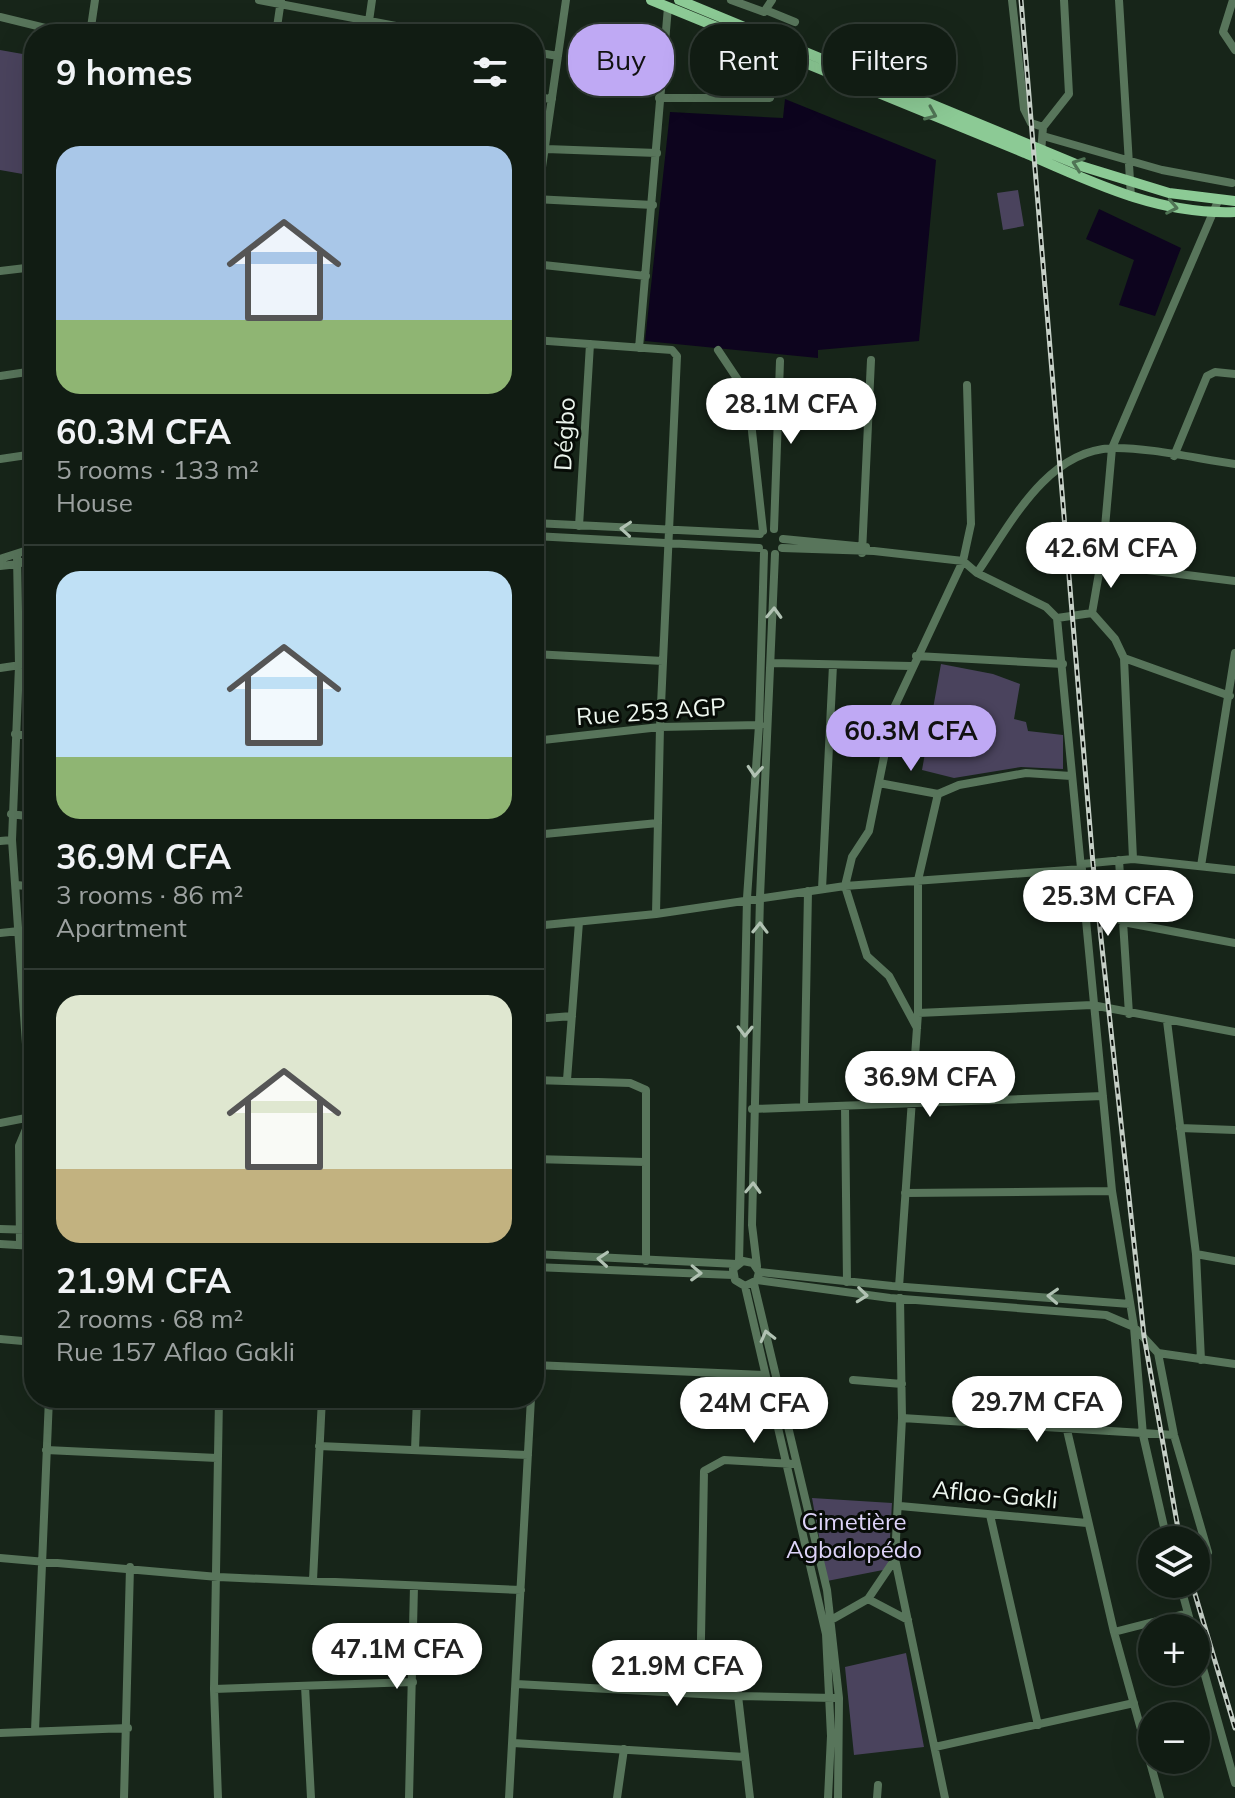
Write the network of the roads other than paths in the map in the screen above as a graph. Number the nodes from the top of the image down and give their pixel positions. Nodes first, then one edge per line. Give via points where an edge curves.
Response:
1 (95, 0) edge
2 (259, 0) edge
3 (372, 0) edge
4 (566, 0) edge
5 (651, 0) edge
6 (679, 0) edge
7 (731, 0) edge
8 (772, 0) edge
9 (1012, 0) edge
10 (1064, 0) edge
11 (1119, 0) edge
12 (1233, 0) edge
13 (280, 3) edge
14 (668, 7) junction
15 (768, 11) junction
16 (0, 17) edge
17 (369, 21) junction
18 (795, 22) dead end
19 (29, 24) edge
20 (91, 24) edge
21 (277, 24) edge
22 (385, 24) edge
23 (716, 24) edge
24 (732, 24) edge
25 (1235, 50) edge
26 (544, 54) edge
27 (558, 56) junction
28 (807, 57) edge
29 (771, 96) edge
30 (544, 98) edge
31 (659, 98) junction
32 (552, 99) junction
33 (1043, 131) junction
34 (546, 149) junction
35 (657, 153) junction
36 (1041, 155) junction
37 (544, 159) edge
38 (1129, 161) junction
39 (1131, 182) junction
40 (1234, 183) edge
41 (1131, 197) junction
42 (544, 199) edge
43 (1227, 201) edge
44 (653, 205) junction
45 (1235, 212) edge
46 (1213, 213) junction
47 (544, 265) edge
48 (24, 268) edge
49 (0, 271) edge
50 (646, 276) junction
51 (544, 341) edge
52 (590, 344) junction
53 (639, 348) junction
54 (718, 350) dead end
55 (871, 360) dead end
56 (780, 361) dead end
57 (24, 372) edge
58 (1235, 374) edge
59 (0, 376) edge
60 (967, 385) dead end
61 (1112, 448) junction
62 (24, 455) edge
63 (1174, 456) junction
64 (0, 459) edge
65 (1235, 464) edge
66 (544, 524) edge
67 (579, 526) junction
68 (774, 529) junction
69 (762, 533) junction
70 (544, 536) edge
71 (671, 537) junction
72 (780, 547) junction
73 (863, 549) junction
74 (761, 551) junction
75 (24, 556) edge
76 (0, 559) edge
77 (24, 559) edge
78 (18, 560) junction
79 (963, 561) junction
80 (1099, 564) junction
81 (0, 566) edge
82 (977, 573) junction
83 (1235, 581) edge
84 (1092, 613) junction
85 (1057, 618) junction
86 (1235, 653) edge
87 (544, 655) edge
88 (916, 656) junction
89 (1124, 658) junction
90 (663, 661) junction
91 (772, 663) junction
92 (1063, 664) junction
93 (24, 665) edge
94 (833, 665) junction
95 (19, 666) junction
96 (911, 666) junction
97 (0, 668) edge
98 (1230, 696) junction
99 (770, 724) junction
100 (759, 725) junction
101 (660, 727) junction
102 (15, 734) junction
103 (24, 735) edge
104 (544, 740) edge
105 (1071, 776) junction
106 (879, 783) junction
107 (938, 794) junction
108 (11, 814) junction
109 (24, 816) edge
110 (658, 823) junction
111 (544, 834) edge
112 (12, 840) junction
113 (0, 841) edge
114 (1133, 859) junction
115 (1119, 860) junction
116 (1082, 866) junction
117 (1201, 866) junction
118 (1235, 870) edge
119 (918, 880) junction
120 (17, 885) junction
121 (24, 886) edge
122 (845, 886) junction
123 (822, 889) junction
124 (808, 891) junction
125 (1083, 894) junction
126 (760, 897) junction
127 (747, 898) junction
128 (656, 914) junction
129 (579, 922) junction
130 (1123, 922) junction
131 (544, 925) edge
132 (19, 931) junction
133 (0, 933) edge
134 (1235, 943) edge
135 (24, 960) edge
136 (1092, 1005) junction
137 (918, 1013) junction
138 (1129, 1014) junction
139 (572, 1016) junction
140 (544, 1018) edge
141 (1167, 1021) junction
142 (917, 1028) junction
143 (1235, 1032) edge
144 (544, 1080) edge
145 (567, 1080) junction
146 (1103, 1096) junction
147 (912, 1104) junction
148 (845, 1106) junction
149 (804, 1107) junction
150 (745, 1109) junction
151 (756, 1109) junction
152 (24, 1118) edge
153 (0, 1123) edge
154 (1180, 1128) junction
155 (1235, 1130) edge
156 (24, 1134) edge
157 (19, 1146) junction
158 (24, 1146) edge
159 (544, 1159) edge
160 (645, 1162) junction
161 (1112, 1191) junction
162 (905, 1193) junction
163 (0, 1229) edge
164 (20, 1229) junction
165 (24, 1229) edge
166 (0, 1244) edge
167 (20, 1245) junction
168 (24, 1245) edge
169 (1196, 1254) junction
170 (544, 1255) edge
171 (646, 1261) junction
172 (1235, 1261) edge
173 (738, 1263) junction
174 (544, 1267) edge
175 (733, 1275) junction
176 (754, 1278) junction
177 (847, 1282) junction
178 (899, 1287) junction
179 (900, 1298) junction
180 (1130, 1304) junction
181 (1134, 1327) junction
182 (0, 1339) edge
183 (24, 1341) edge
184 (1158, 1353) junction
185 (1201, 1360) junction
186 (1235, 1364) edge
187 (544, 1365) edge
188 (765, 1375) junction
189 (853, 1380) dead end
190 (902, 1384) junction
191 (48, 1408) edge
192 (219, 1408) edge
193 (321, 1408) edge
194 (417, 1408) edge
195 (530, 1408) edge
196 (902, 1418) junction
197 (1067, 1430) junction
198 (1143, 1435) junction
199 (1174, 1435) junction
200 (319, 1446) junction
201 (46, 1450) junction
202 (415, 1450) junction
203 (528, 1455) junction
204 (217, 1458) junction
205 (793, 1464) junction
206 (900, 1506) junction
207 (990, 1515) junction
208 (1087, 1523) junction
209 (1164, 1526) edge
210 (1200, 1526) edge
211 (0, 1558) edge
212 (41, 1559) junction
213 (895, 1559) junction
214 (130, 1567) junction
215 (218, 1577) junction
216 (313, 1580) junction
217 (414, 1586) junction
218 (521, 1590) junction
219 (1184, 1598) edge
220 (868, 1599) junction
221 (1188, 1613) joint
222 (831, 1620) junction
223 (908, 1620) junction
224 (1114, 1632) junction
225 (413, 1682) junction
226 (516, 1684) junction
227 (305, 1686) junction
228 (1208, 1686) edge
229 (214, 1689) junction
230 (700, 1694) junction
231 (738, 1696) junction
232 (835, 1698) junction
233 (1134, 1703) junction
234 (1038, 1725) junction
235 (128, 1728) junction
236 (35, 1731) junction
237 (0, 1733) edge
238 (513, 1743) junction
239 (935, 1747) junction
240 (624, 1749) junction
241 (745, 1757) junction
242 (1235, 1783) edge
243 (878, 1785) dead end
244 (124, 1798) edge
245 (218, 1798) edge
246 (311, 1798) edge
247 (409, 1798) edge
248 (509, 1798) edge
249 (617, 1798) edge
250 (750, 1798) edge
251 (828, 1798) edge
252 (838, 1798) edge
253 (877, 1798) edge
254 (945, 1798) edge
255 (1160, 1798) edge

1 - 20 street
2 - 13 street
3 - 17 street
4 - 27 street
5 - 14 main road
6 - 24 main road
7 - 15 street
8 - 15 street
9 - 33 street via 1024,109
10 - 33 street via 1069,94
11 - 38 street
12 - 25 street via 1223,32
13 - 17 street
13 - 21 street
14 - 23 main road
14 - 31 street
15 - 18 street
16 - 19 street
17 - 22 street
26 - 27 street
27 - 32 street
28 - 36 main road
29 - 31 street
30 - 32 street
31 - 35 street
32 - 34 street
33 - 36 street
33 - 38 street
34 - 35 street
34 - 37 street
35 - 44 street
39 -> 36 main road
36 - 41 main road
38 - 39 street
38 - 40 street
39 - 41 street
39 - 43 main road
40 - 43 street
41 -> 46 main road
42 - 44 street
43 - 46 street
44 - 50 street
45 - 46 main road
46 - 61 street
47 - 50 street
48 - 49 street
50 - 53 street
51 - 52 street
52 - 53 street
52 - 67 street, Dégbo
53 - 71 street via 672,350 677,356
54 - 69 street via 748,395
55 - 73 street
56 - 68 street
57 - 59 street
58 - 63 street via 1207,376
60 - 79 street via 971,524
61 - 63 street
61 - 80 street
61 - 82 street via 1061,464
62 - 64 street
63 - 65 street
66 - 67 street
71 -> 67 street
68 - 69 street
68 - 72 street
69 - 71 street
69 - 74 street
70 - 71 street
71 - 74 street
71 - 90 street
72 - 73 street
72 - 74 street
91 -> 72 street
73 - 79 street
74 - 100 street
75 - 78 street
76 - 78 street
77 - 78 street
78 - 81 street
78 - 95 street
79 - 82 street
79 - 88 street
80 - 83 street
80 - 84 street
82 - 85 street via 1046,607
84 - 85 street
84 - 89 street
85 - 92 street
86 - 98 street
87 - 90 street
88 - 92 street
88 - 96 street
89 - 98 street
89 - 114 street
90 - 101 street
91 - 94 street
91 - 99 street
92 - 105 street
93 - 95 street
94 - 96 street
94 - 123 street
95 - 97 street
95 - 102 street
96 - 106 street via 894,708
98 - 117 street
99 - 100 street, Rue 253 AGP
99 - 126 street
100 - 101 street, Rue 253 AGP
100 -> 127 street
101 - 104 street, Rue 253 AGP
101 - 110 street
102 - 103 street
102 - 108 street
105 - 107 street via 1026,773
105 - 116 street
106 - 107 street
106 - 122 street via 869,831 852,857
107 - 119 street
108 - 109 street
108 - 112 street
110 - 111 street
110 - 128 street
112 - 113 street
112 - 120 street
114 - 115 street
114 - 117 street
115 - 116 street
115 - 130 street
116 - 119 street
116 - 125 street
117 - 118 street
119 - 122 street
119 - 137 street
120 - 121 street
120 - 132 street
122 - 123 street
122 - 142 street via 867,956 889,976
123 - 124 street
124 - 126 street
124 - 149 street
125 - 130 street
125 - 136 street
126 - 127 street
151 -> 126 street
127 - 128 street
127 -> 150 street
128 - 129 street
129 - 131 street
129 - 139 street
130 - 134 street
130 - 138 street
132 - 133 street
132 - 135 street
136 - 137 street
136 - 138 street
136 - 146 street
137 - 142 street
138 - 141 street
139 - 140 street
139 - 145 street
141 - 143 street
141 - 154 street
142 - 147 street
144 - 145 street
145 - 160 street via 636,1083 646,1090
146 - 147 street
146 - 161 street
147 - 148 street
147 - 162 street
148 - 149 street
148 - 177 street
149 - 151 street
150 - 151 street
150 - 173 street
176 -> 151 street
152 - 153 street
154 - 155 street
154 - 169 street
156 - 157 street
157 - 158 street
157 - 164 street
159 - 160 street
160 - 171 street
161 - 162 street
161 - 180 street
162 - 178 street
163 - 164 street
164 - 165 street
164 - 167 street
166 - 167 street
167 - 168 street
169 - 172 street
169 - 185 street
171 -> 170 street
171 - 173 street
173 - 175 street
173 - 176 street via 748,1261
174 -> 175 street
175 - 176 street
176 - 177 street
176 -> 179 street
176 - 188 street
205 -> 176 street
177 - 178 street
180 -> 178 street
179 - 181 street via 1106,1315
179 - 190 street
180 - 181 street
181 - 184 street
181 - 198 street
182 - 183 street
184 - 185 street
184 - 199 street
185 - 186 street
187 - 188 street
188 - 205 street
189 - 190 street
190 - 196 street
191 - 201 street
192 - 204 street
193 - 200 street
194 - 202 street
195 - 203 street
196 - 197 street
196 - 206 street
197 - 198 street
197 - 208 street
198 - 199 street
198 - 209 street
199 - 210 street
200 - 202 street
200 - 216 street
201 - 204 street
201 - 212 street
202 - 203 street
203 - 218 street
204 - 215 street
205 - 222 street
205 - 230 street via 724,1460 704,1471
205 - 232 street
206 - 207 street, Aflao-Gakli
206 - 213 street
207 - 208 street, Aflao-Gakli
207 - 234 street
208 - 224 street
211 - 212 street
212 - 214 street
212 - 236 street
213 - 220 street
213 - 223 street
214 - 215 street
214 - 235 street
215 - 216 street
215 - 229 street
216 - 217 street
217 - 218 street
217 - 225 street
218 - 226 street
219 - 221 street
220 - 222 street
220 - 223 street
221 - 224 street
222 - 232 street
223 - 239 street
224 - 233 street
225 - 227 street
225 - 247 street
226 - 230 street
226 - 238 street
227 - 229 street
227 - 246 street
228 - 242 street
229 - 245 street
230 - 231 street
231 - 232 street
231 - 241 street
232 - 251 street
232 - 252 street
233 - 234 street
233 - 255 street
234 - 239 street
235 - 236 street
235 - 244 street
236 - 237 street
238 - 240 street
238 - 248 street
239 - 254 street
240 - 241 street
240 - 249 street
241 - 250 street
243 - 253 street

